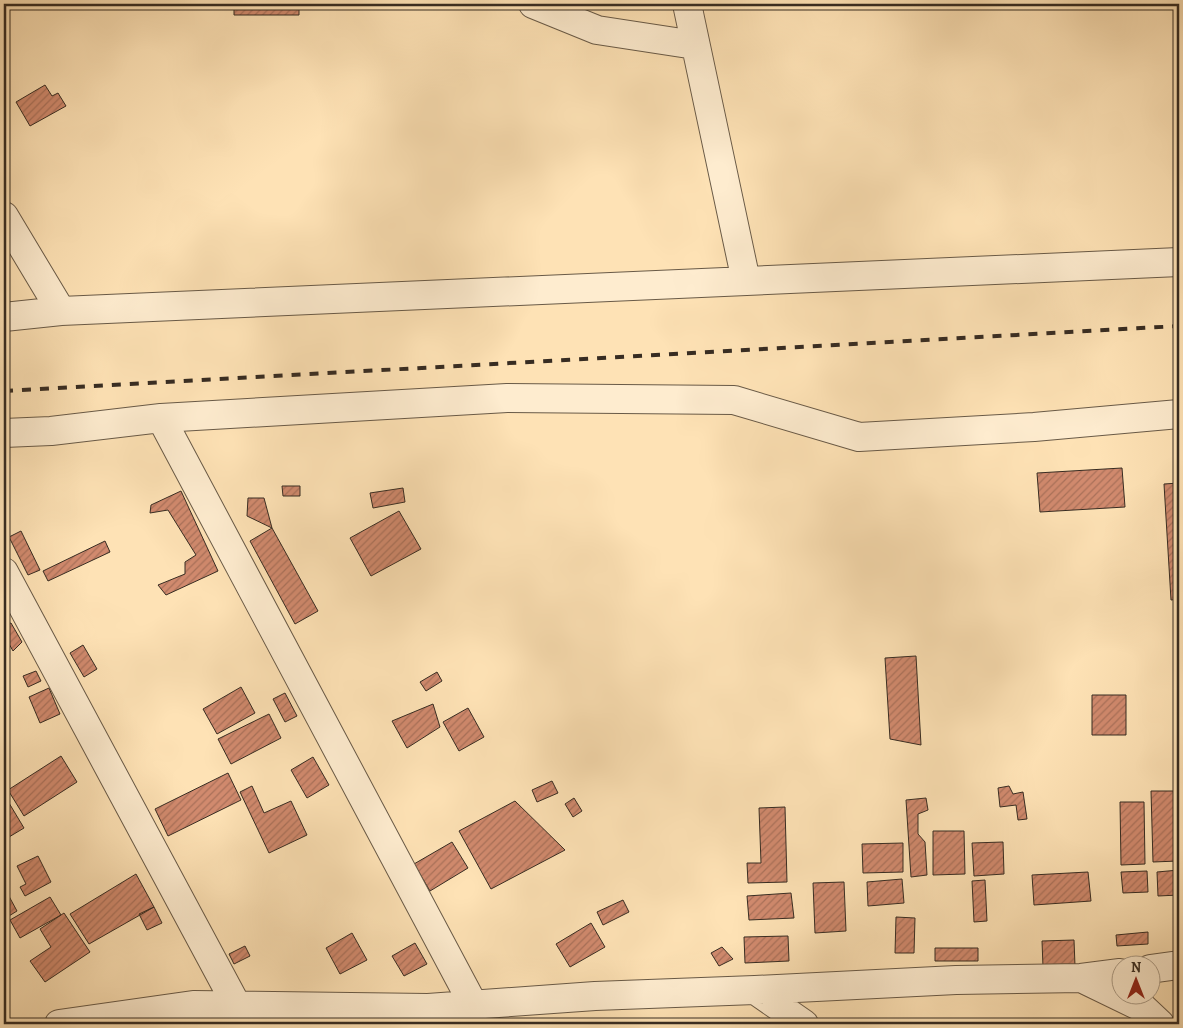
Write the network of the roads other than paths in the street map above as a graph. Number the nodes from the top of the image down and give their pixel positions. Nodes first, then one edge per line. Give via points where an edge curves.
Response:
1 (533, 4) edge
2 (687, 4) edge
3 (696, 46) junction
4 (4, 216) edge
5 (1179, 262) edge
6 (746, 281) junction
7 (61, 311) junction
8 (4, 318) edge
9 (1179, 414) edge
10 (161, 418) junction
11 (4, 433) edge
12 (4, 572) edge
13 (1179, 965) edge
14 (1160, 967) edge
15 (1110, 974) edge
16 (1081, 978) junction
17 (755, 990) junction
18 (472, 1004) junction
19 (237, 1006) junction
20 (59, 1024) edge
21 (804, 1024) edge
22 (1160, 1024) edge

1 - 3 street via 597,30
2 - 3 street
3 - 6 street
4 - 7 street
5 - 6 street
6 - 7 street
7 - 8 street
9 - 10 street via 1034,427 859,437 734,400 507,398
10 - 11 street
10 - 18 street
12 - 19 street
13 - 14 street
15 - 16 street
16 - 17 street via 956,980
16 - 22 street via 1143,1008
17 - 18 street
17 - 21 street
18 - 19 street via 428,1008
19 - 20 street via 193,1005

